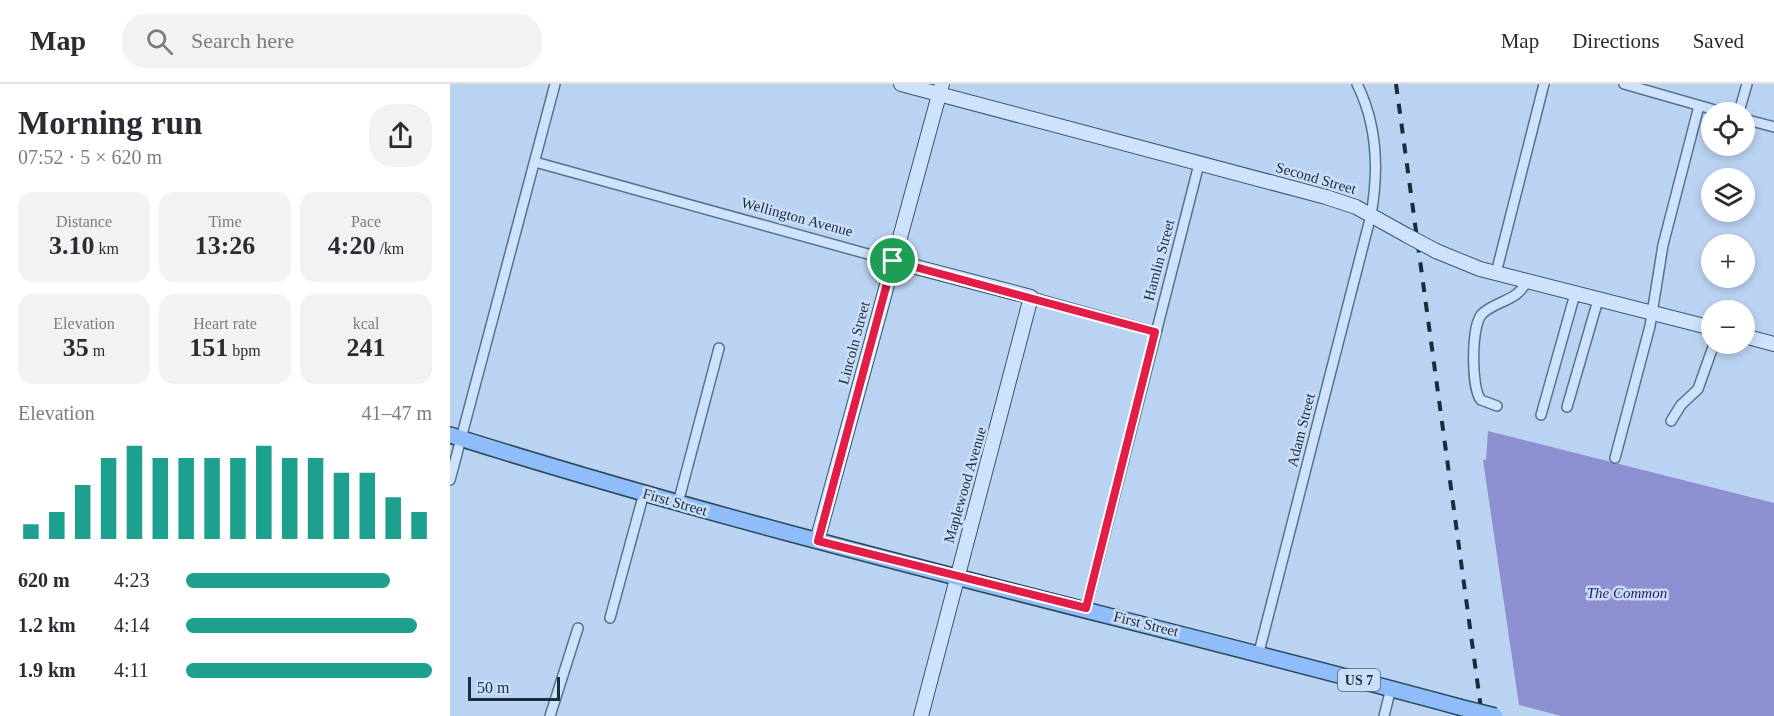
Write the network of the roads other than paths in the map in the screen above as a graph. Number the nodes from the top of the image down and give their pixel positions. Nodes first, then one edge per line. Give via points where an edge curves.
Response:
1 (555, 84) edge
2 (901, 84) edge
3 (1357, 84) edge
4 (1544, 84) edge
5 (1624, 84) edge
6 (1747, 84) edge
7 (940, 90) edge
8 (1742, 102) edge
9 (1699, 106) joint
10 (1755, 122) edge
11 (1774, 127) edge
12 (535, 162) junction
13 (1199, 164) junction
14 (1371, 215) junction
15 (893, 261) junction
16 (1496, 273) junction
17 (1526, 282) junction
18 (1575, 294) junction
19 (1031, 297) junction
20 (1598, 300) junction
21 (1653, 314) junction
22 (1701, 325) edge
23 (1155, 332) junction
24 (1755, 339) edge
25 (1774, 344) edge
26 (719, 348) dead end
27 (1710, 354) edge
28 (1497, 406) dead end
29 (1567, 407) dead end
30 (1541, 415) dead end
31 (1671, 421) dead end
32 (455, 437) edge
33 (1615, 458) dead end
34 (450, 480) edge
35 (644, 493) junction
36 (678, 503) junction
37 (818, 541) junction
38 (956, 577) junction
39 (1086, 608) junction
40 (610, 618) dead end
41 (578, 628) dead end
42 (1258, 652) junction
43 (1391, 688) junction
44 (550, 716) edge
45 (921, 716) edge
46 (1384, 716) edge
47 (1495, 716) edge

1 - 12 street
2 - 7 street, Second Street
3 - 14 street, Adam Street via 1372,123 1376,153
4 - 16 street
5 - 9 street
6 - 8 street
7 - 13 street, Second Street
7 - 15 street, Lincoln Street
9 - 21 street via 1663,245
10 - 11 street
12 - 15 street, Wellington Avenue
12 - 32 street
13 - 14 street, Second Street via 1337,200
13 - 23 street, Hamlin Street
14 - 16 street, Second Street, bridge via 1436,251
14 - 42 street, Adam Street
15 - 19 street, Wellington Avenue
15 - 37 street, Lincoln Street
16 - 17 street, Second Street
17 - 18 street, Second Street
17 - 28 street via 1517,294 1487,310 1476,324 1474,389 1481,400
18 - 20 street, Second Street
18 - 30 street
19 - 23 street, Wellington Avenue
19 - 38 street, Maplewood Avenue
20 - 21 street, Second Street
20 - 29 street
21 - 22 street, Second Street
21 - 33 street
23 - 39 street, Hamlin Street
24 - 25 street
26 - 36 street
27 - 31 street via 1698,388
32 - 34 street
32 - 35 main road, First Street / US 7
35 - 36 main road, First Street / US 7
35 - 40 street
36 - 37 main road, First Street / US 7
37 - 38 main road, First Street / US 7
38 - 39 main road, First Street / US 7
38 - 45 street, Maplewood Avenue
39 - 42 main road, First Street / US 7
41 - 44 street
42 - 43 main road, First Street / US 7
43 - 46 street
43 - 47 main road, First Street / US 7, bridge

